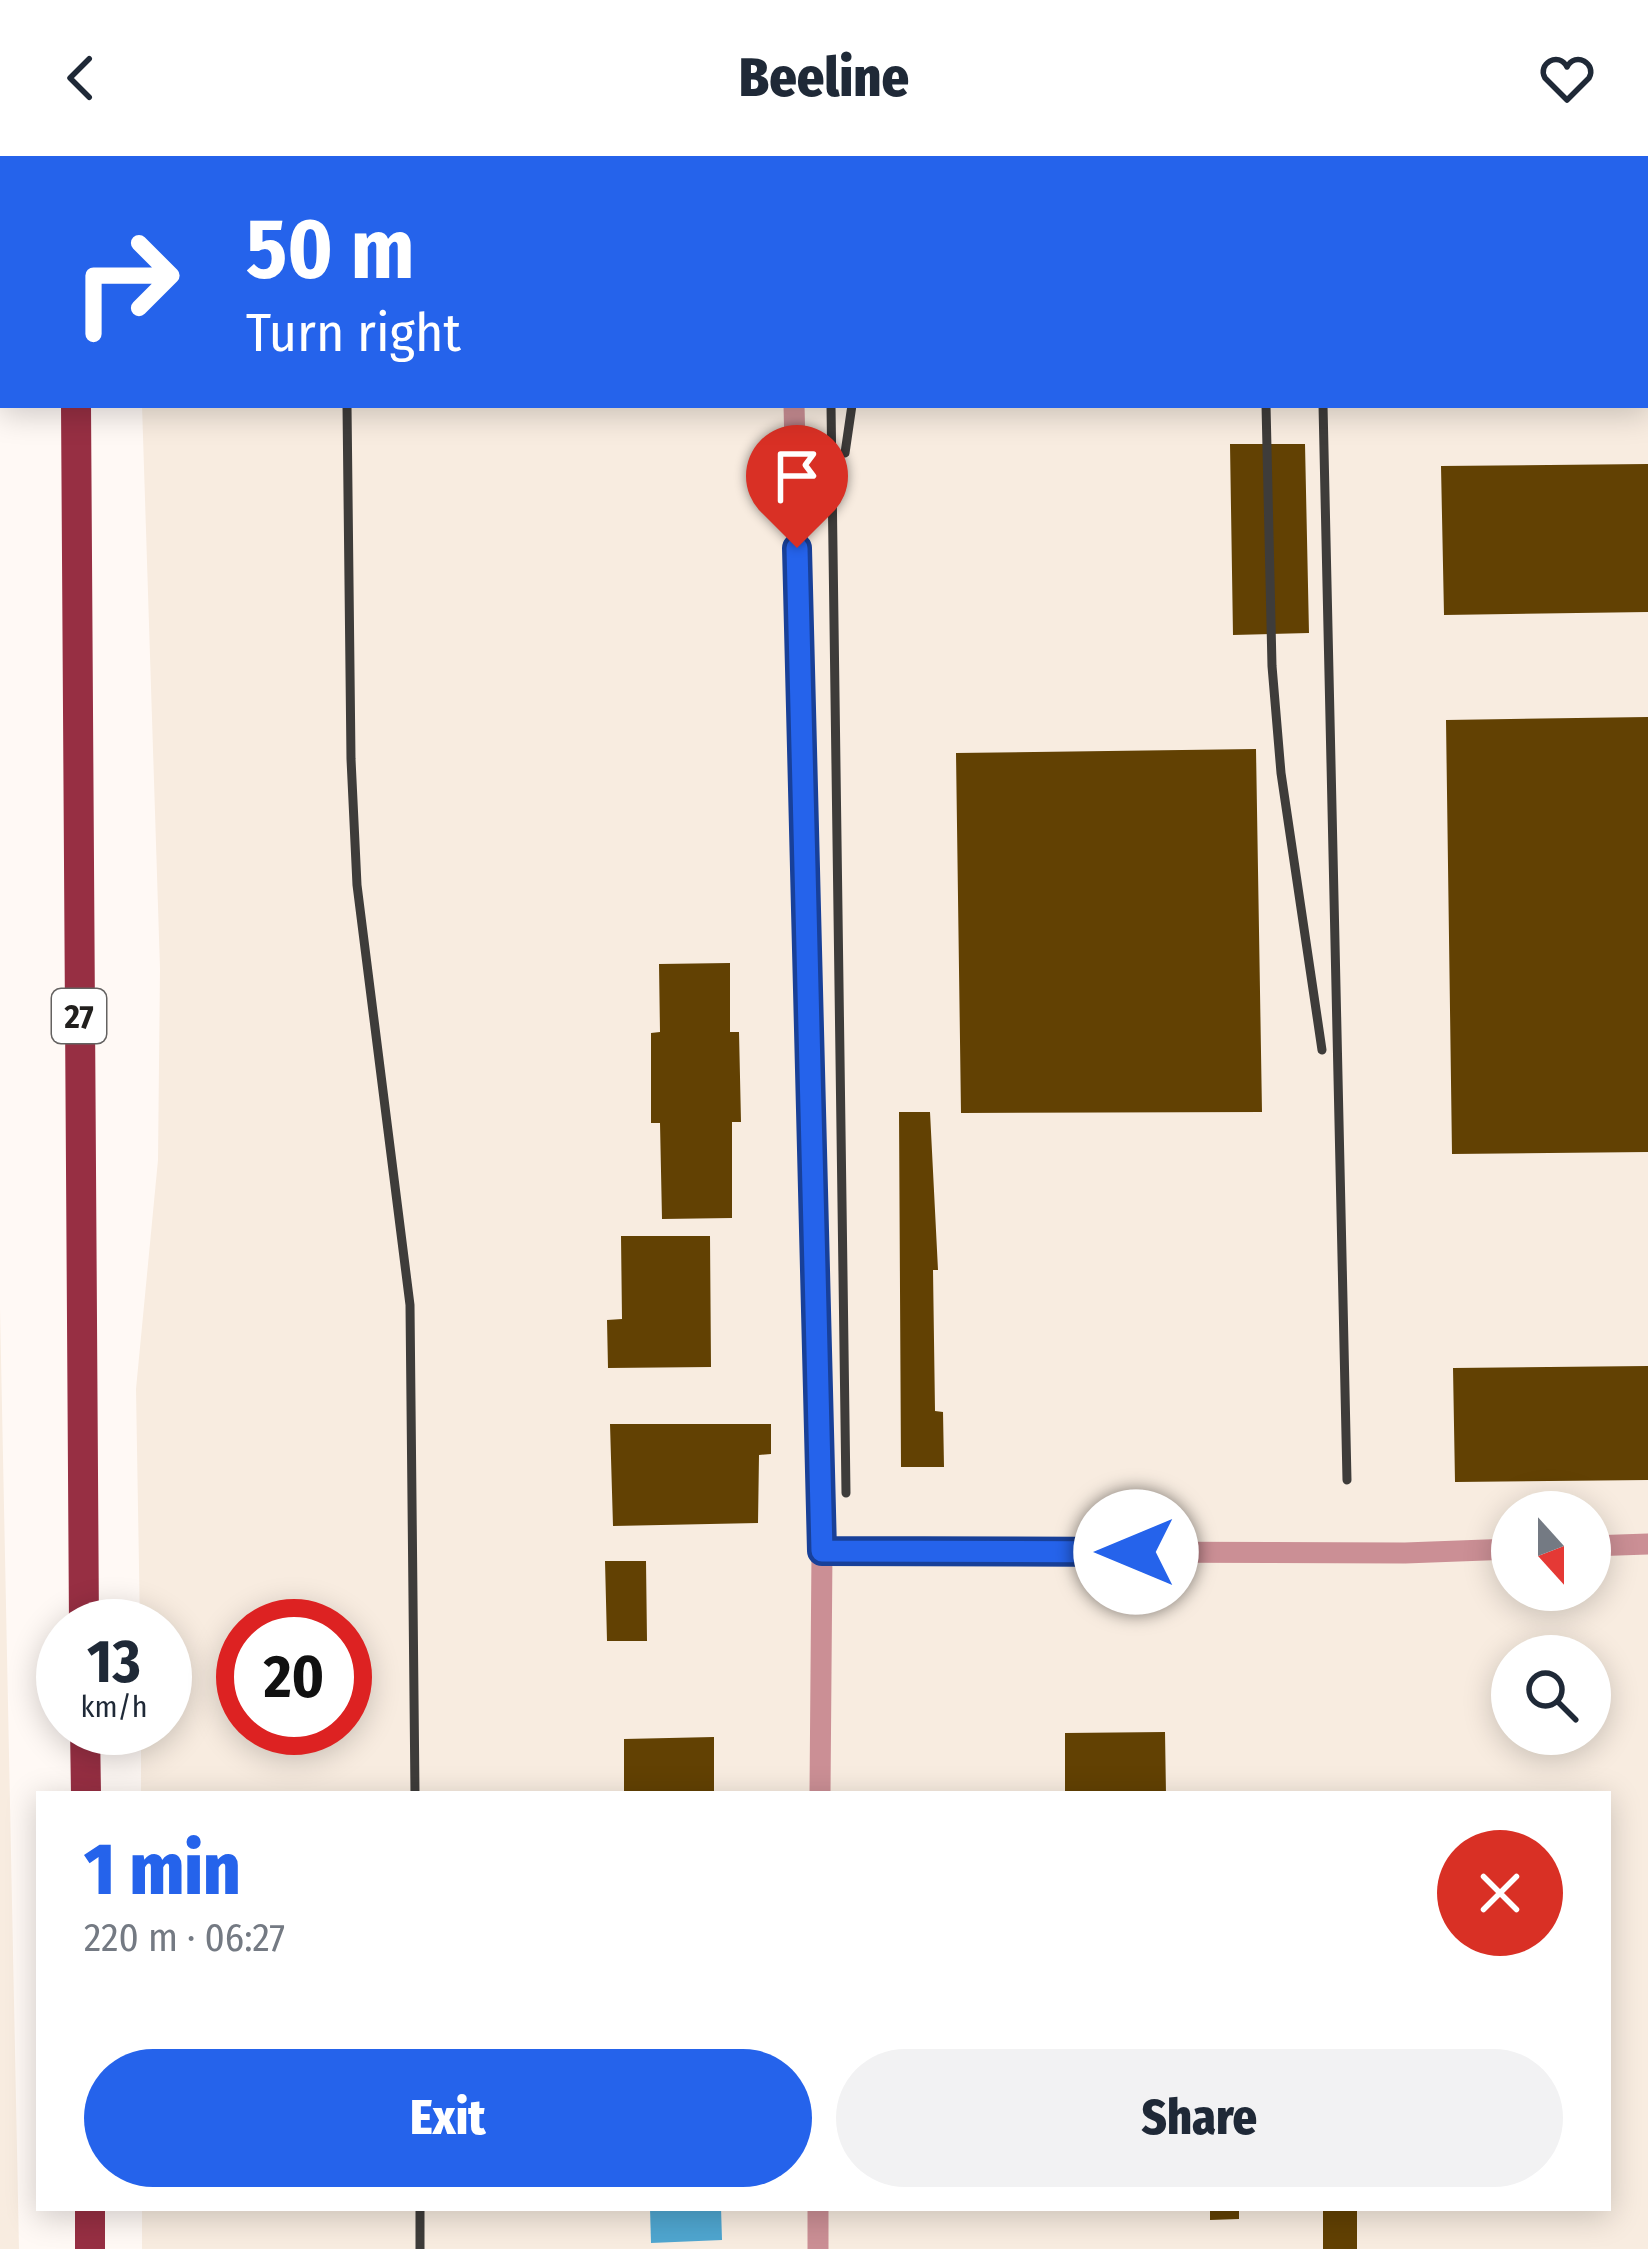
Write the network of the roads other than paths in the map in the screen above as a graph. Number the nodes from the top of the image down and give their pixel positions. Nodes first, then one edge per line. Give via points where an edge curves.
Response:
1 (76, 408) edge
2 (794, 408) edge
3 (1648, 1544) edge
4 (1611, 1545) edge
5 (1491, 1550) edge
6 (822, 1551) junction
7 (84, 1599) edge
8 (85, 1755) edge
9 (86, 1791) edge
10 (820, 1791) edge
11 (89, 2211) edge
12 (818, 2211) edge
13 (90, 2249) edge
14 (818, 2249) edge

1 - 7 main road, 27
2 - 6 lane
3 - 4 lane
5 - 6 lane
6 - 10 lane
8 - 9 main road
11 - 13 main road
12 - 14 lane

